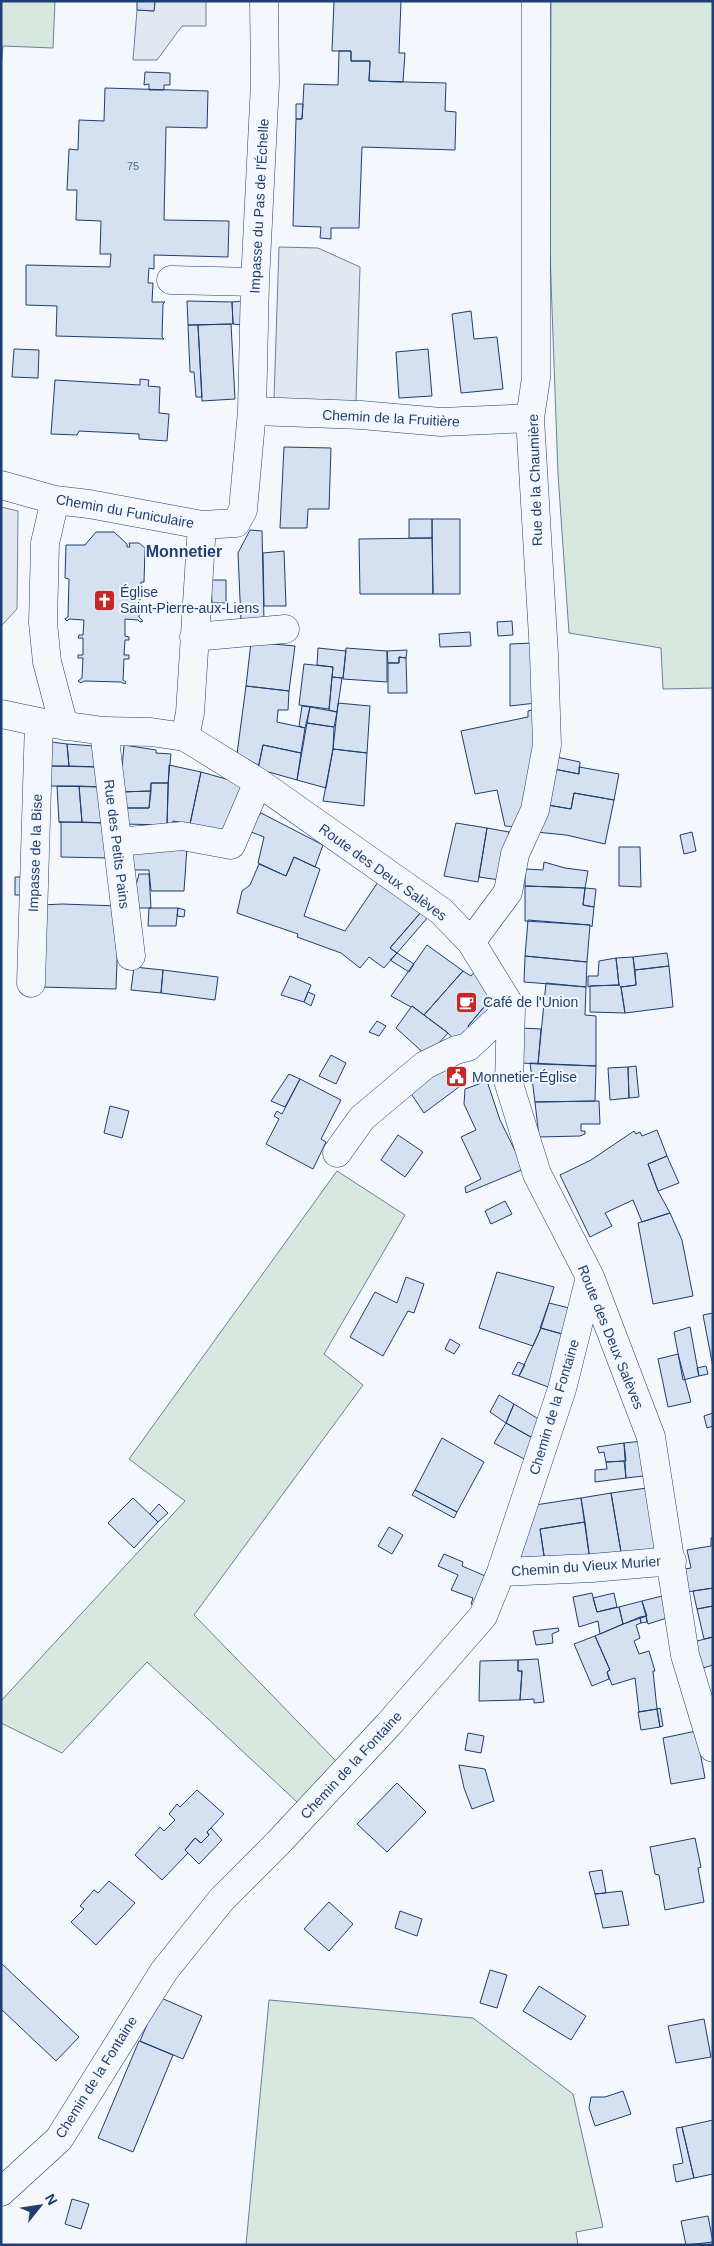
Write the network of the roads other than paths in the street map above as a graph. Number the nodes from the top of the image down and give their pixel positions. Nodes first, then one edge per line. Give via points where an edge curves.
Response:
1 (264, 1) edge
2 (536, 1) edge
3 (171, 280) dead end
4 (255, 282) junction
5 (252, 411) junction
6 (530, 418) junction
7 (1, 485) edge
8 (55, 500) junction
9 (243, 510) joint
10 (202, 525) junction
11 (284, 630) dead end
12 (194, 637) junction
13 (1, 714) edge
14 (52, 724) junction
15 (104, 732) junction
16 (185, 737) junction
17 (258, 782) junction
18 (118, 842) junction
19 (471, 942) junction
20 (131, 956) dead end
21 (31, 983) dead end
22 (511, 1007) junction
23 (337, 1153) dead end
24 (590, 1277) junction
25 (672, 1561) junction
26 (501, 1572) junction
27 (713, 1748) edge
28 (1, 2192) edge

1 - 4 street, Impasse du Pas de l'Échelle via 265,83
2 - 6 street, Rue de la Chaumière via 536,378
3 - 4 street
4 - 5 street, Impasse du Pas de l'Échelle
5 - 6 street, Chemin de la Fruitière via 441,422
5 - 9 street, Impasse du Pas de l'Échelle
6 - 19 street, Rue de la Chaumière via 547,745 535,810 515,854 508,892
7 - 8 street, Chemin du Funiculaire
8 - 10 street, Chemin du Funiculaire
8 - 14 street, Impasse de la Bise via 45,543 43,623
9 - 10 street, Chemin du Funiculaire via 236,523
10 - 12 street
11 - 12 street
12 - 16 street via 190,713
13 - 14 street, Route des Deux Salèves
14 - 15 street, Route des Deux Salèves
14 - 21 street, Impasse de la Bise
15 - 16 street, Route des Deux Salèves via 151,732
15 - 18 street, Rue des Petits Pains
16 - 17 street, Route des Deux Salèves
17 - 18 street via 230,846 182,836
17 - 19 street, Route des Deux Salèves via 441,911
18 - 20 street, Rue des Petits Pains
19 - 22 street, Route des Deux Salèves
22 - 23 street via 468,1046 425,1065 362,1118
22 - 24 street, Route des Deux Salèves via 509,1084 537,1174
24 - 25 street, Route des Deux Salèves via 651,1437
24 - 26 street, Chemin de la Fontaine via 562,1389
25 - 26 street, Chemin du Vieux Murier
25 - 27 street, Route des Deux Salèves via 685,1655
26 - 28 street, Chemin de la Fontaine via 483,1616 389,1724 222,1899 164,1970 59,2139

